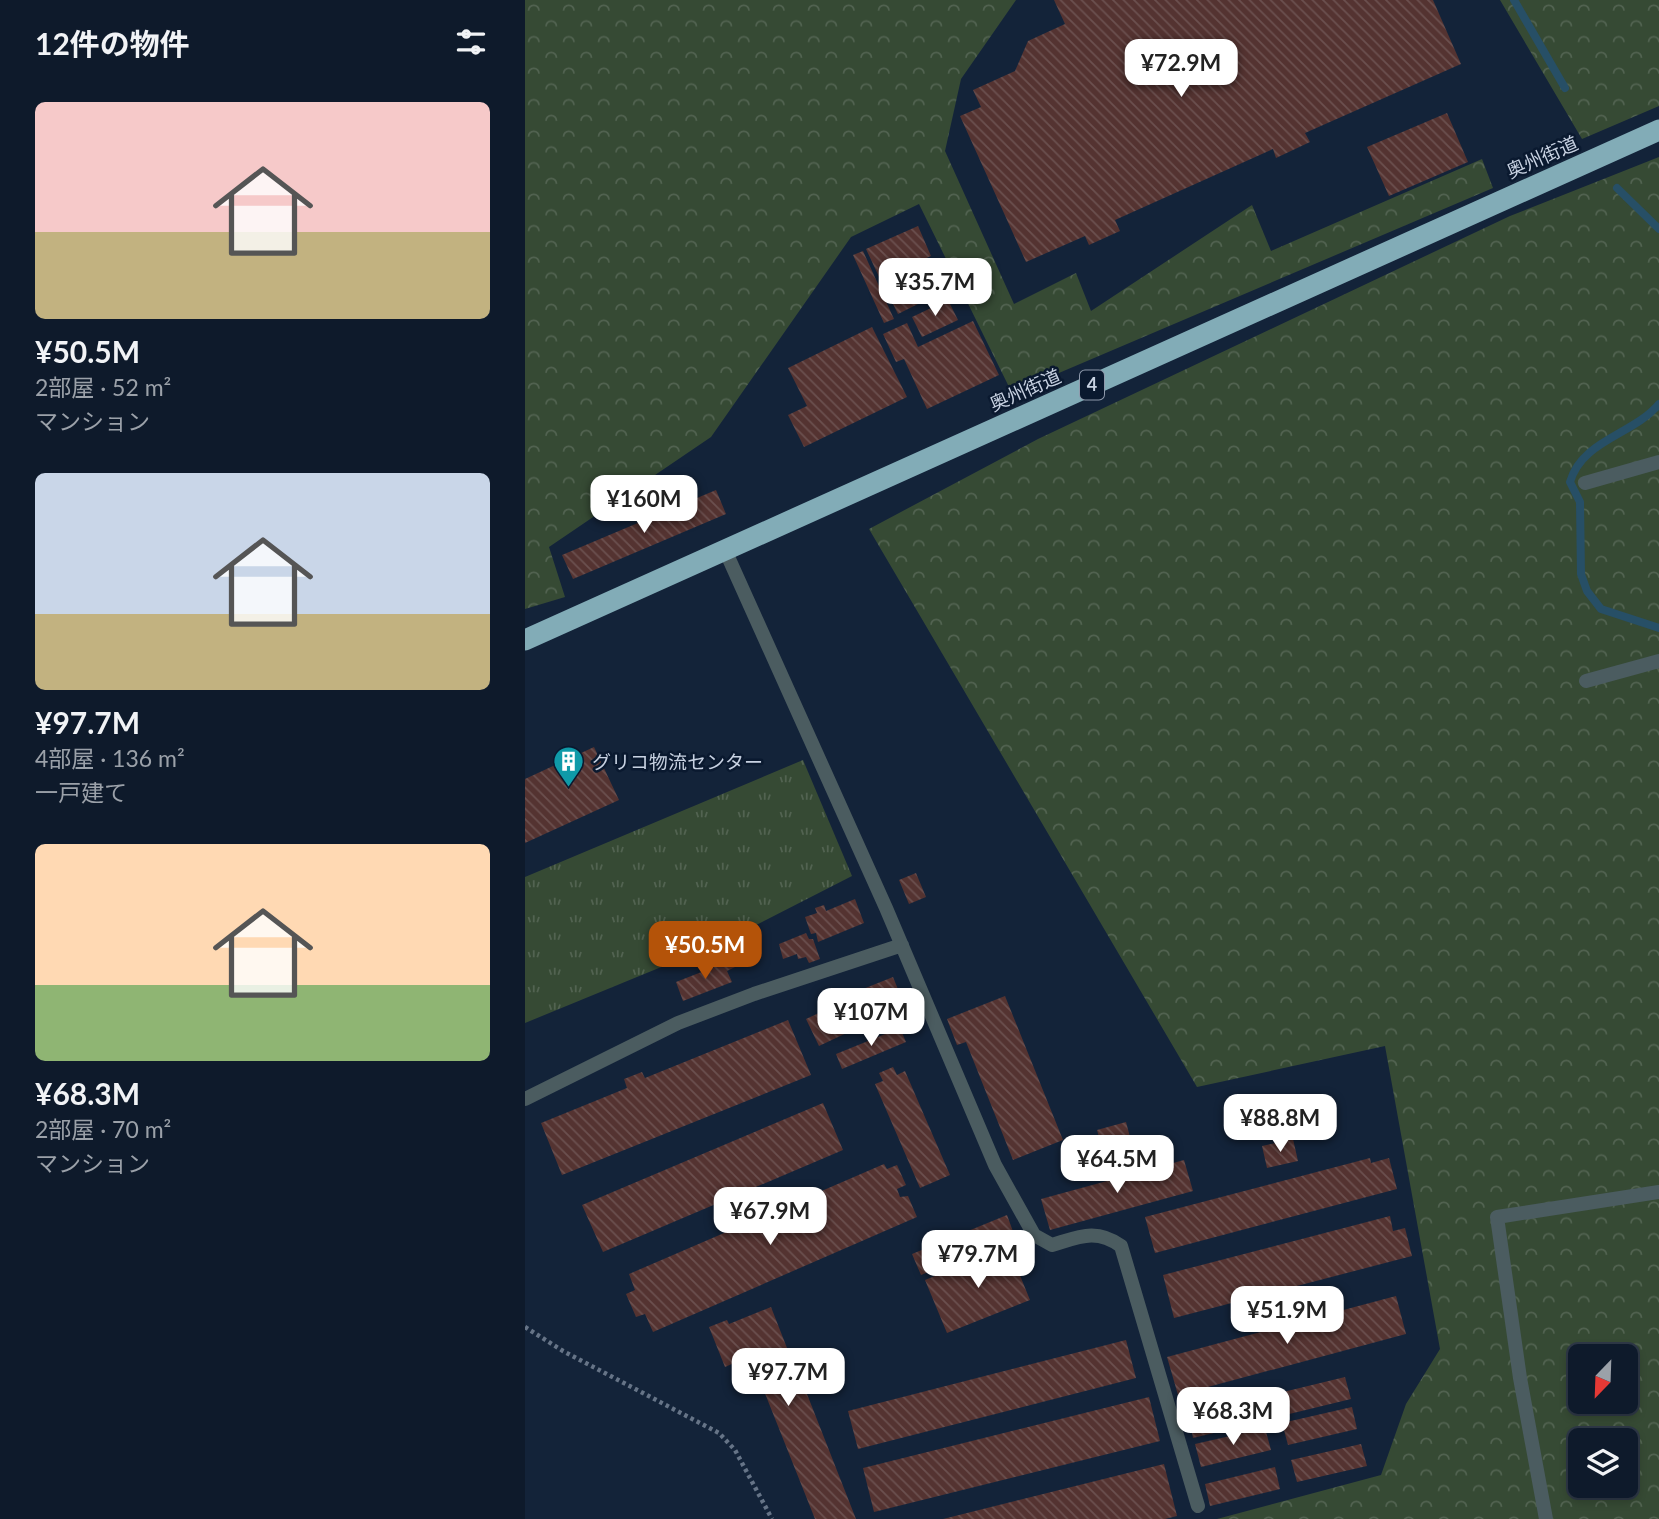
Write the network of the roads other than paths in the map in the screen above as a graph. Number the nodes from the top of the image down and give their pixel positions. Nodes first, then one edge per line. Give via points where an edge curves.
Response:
1 (1659, 130) edge
2 (1659, 462) edge
3 (1585, 483) dead end
4 (725, 550) junction
5 (525, 640) edge
6 (1659, 661) edge
7 (1586, 681) dead end
8 (902, 945) junction
9 (525, 1099) edge
10 (1659, 1192) edge
11 (1198, 1506) dead end
12 (1546, 1519) edge

1 - 4 highway, 奥州街道 / 4
2 - 3 lane
4 - 5 highway, 奥州街道 / 4
4 - 8 lane
6 - 7 lane
8 - 9 lane via 678,1023
8 - 11 lane via 995,1166 1034,1235 1052,1245 1106,1236 1121,1246
10 - 12 lane via 1497,1217

